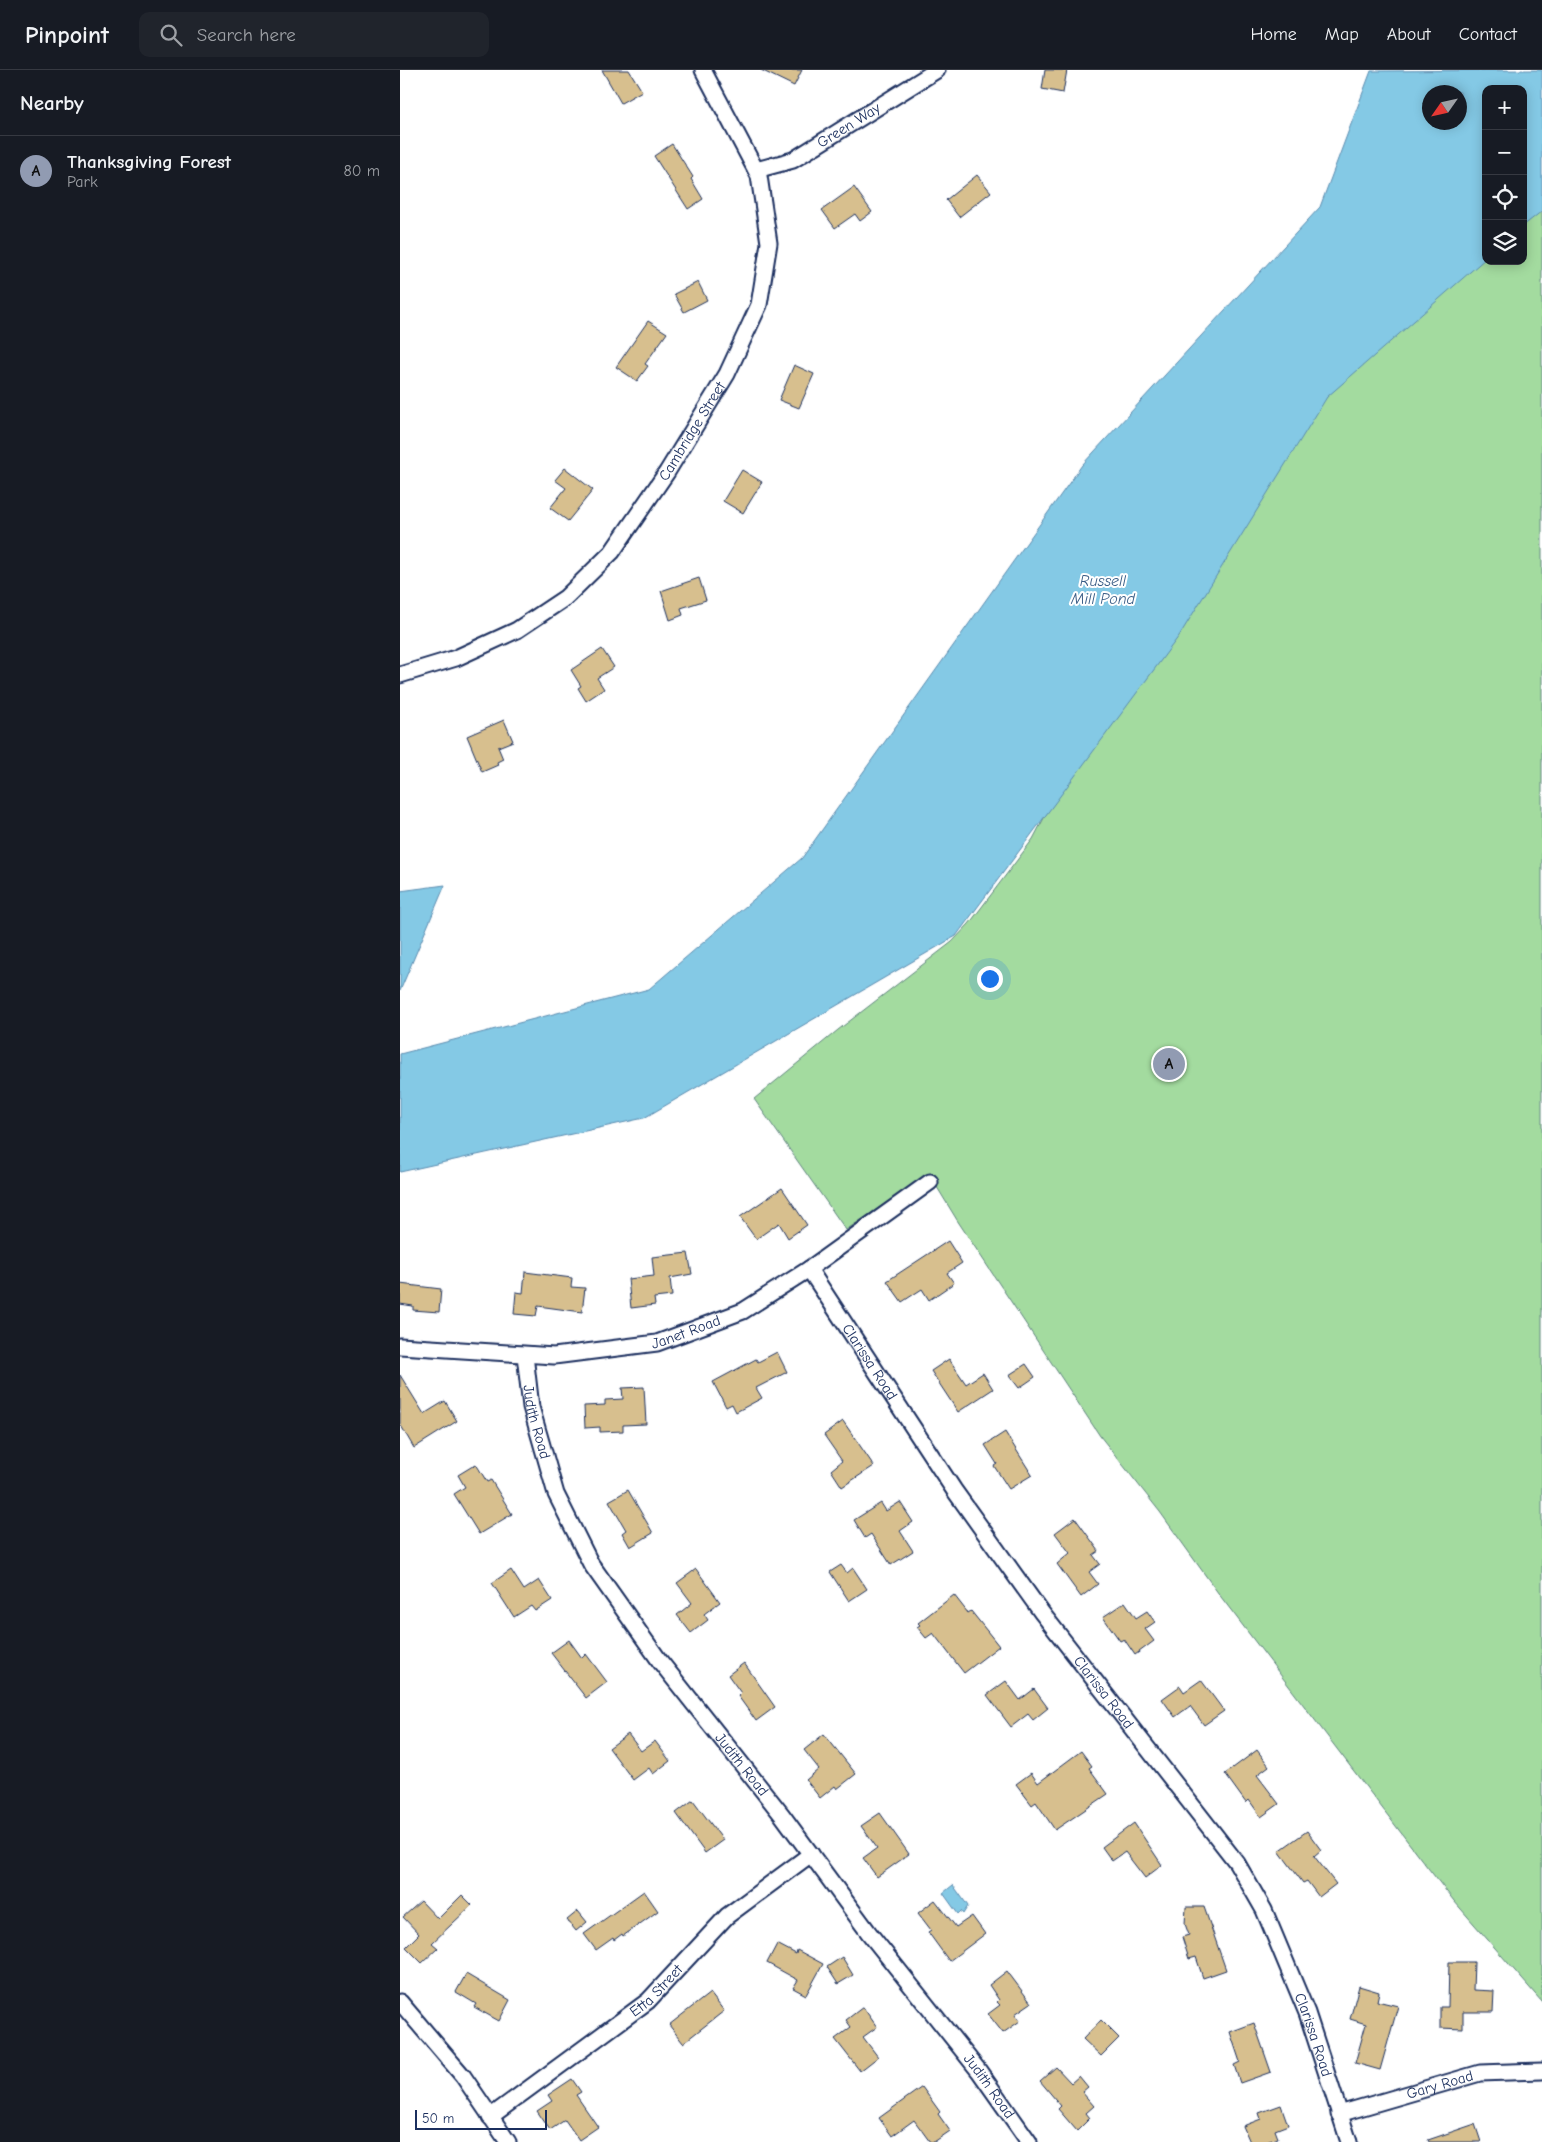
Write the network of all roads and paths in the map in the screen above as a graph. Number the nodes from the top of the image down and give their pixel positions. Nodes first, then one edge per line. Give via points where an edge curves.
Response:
1 (703, 70) edge
2 (937, 70) edge
3 (756, 170) junction
4 (400, 675) edge
5 (930, 1182) dead end
6 (809, 1269) junction
7 (400, 1346) edge
8 (525, 1354) junction
9 (811, 1854) junction
10 (400, 2002) edge
11 (1542, 2071) edge
12 (1339, 2114) junction
13 (490, 2117) junction
14 (508, 2142) edge
15 (1029, 2142) edge
16 (1349, 2142) edge

1 - 3 street, Cambridge Street
2 - 3 street, Green Way via 793,160
3 - 4 street, Cambridge Street via 770,244 759,305 727,374 667,472 612,552 565,598 517,630 456,658
5 - 6 street, Janet Road
6 - 8 street, Janet Road via 743,1311 657,1343 554,1356
6 - 12 street, Clarissa Road via 970,1513 1042,1613 1236,1863 1264,1910 1307,2013
7 - 8 street, Janet Road
8 - 9 street, Judith Road via 531,1407 556,1494 591,1564 659,1660
9 - 13 street, Etta Street via 727,1916 648,2001
9 - 15 street, Judith Road
10 - 13 street via 463,2076
11 - 12 street, Gary Road via 1480,2073
12 - 16 street, Clarissa Road
13 - 14 street

